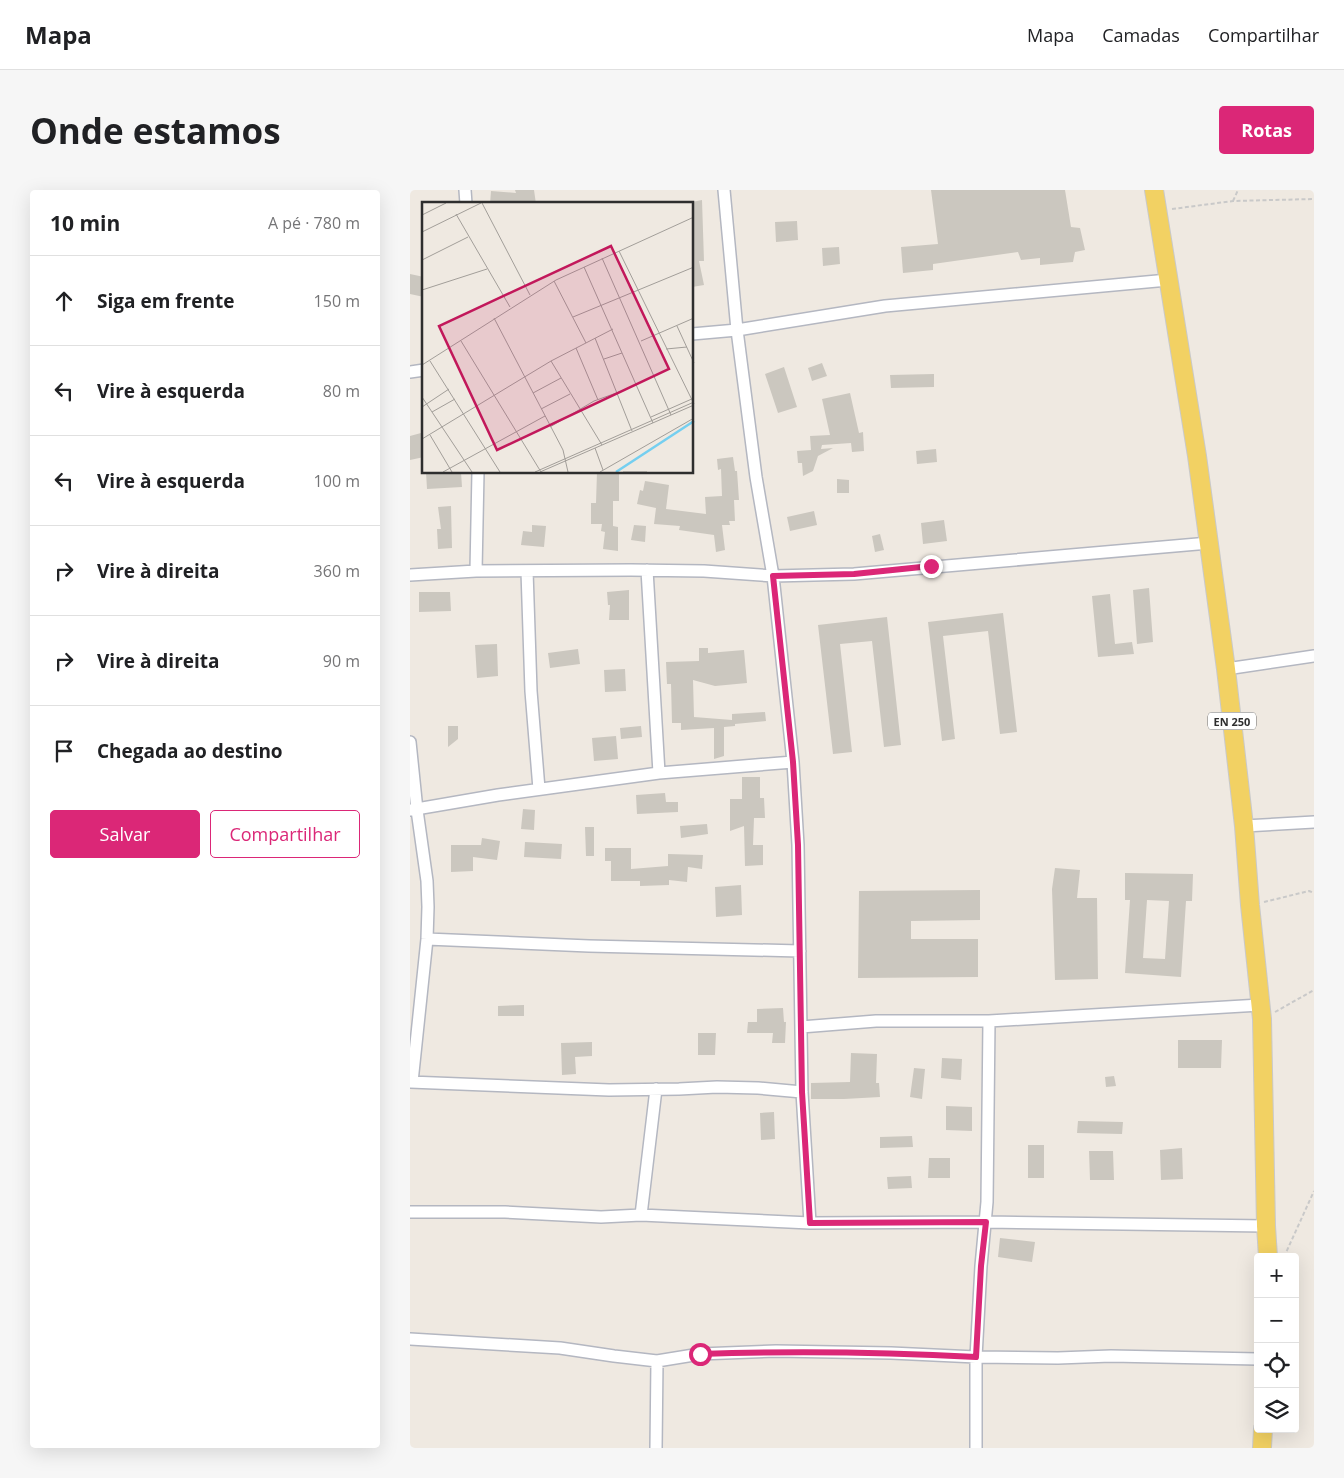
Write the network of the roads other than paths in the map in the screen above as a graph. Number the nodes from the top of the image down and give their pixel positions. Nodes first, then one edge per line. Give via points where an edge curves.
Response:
1 (724, 190) edge
2 (1154, 190) edge
3 (1168, 280) junction
4 (736, 330) junction
5 (694, 334) edge
6 (478, 474) edge
7 (1209, 543) junction
8 (647, 570) junction
9 (476, 571) junction
10 (526, 571) junction
11 (410, 575) edge
12 (773, 576) junction
13 (1314, 656) edge
14 (1226, 669) junction
15 (410, 742) edge
16 (793, 762) junction
17 (659, 773) junction
18 (539, 790) junction
19 (413, 810) edge
20 (1314, 822) edge
21 (1244, 826) junction
22 (427, 939) junction
23 (800, 951) junction
24 (1261, 1012) junction
25 (989, 1021) junction
26 (801, 1027) junction
27 (411, 1082) edge
28 (656, 1089) junction
29 (802, 1092) junction
30 (410, 1212) edge
31 (641, 1214) junction
32 (986, 1222) junction
33 (810, 1223) junction
34 (1266, 1226) junction
35 (1268, 1253) edge
36 (410, 1339) edge
37 (976, 1357) junction
38 (1254, 1359) edge
39 (656, 1360) junction
40 (1263, 1433) edge
41 (656, 1448) edge
42 (976, 1448) edge
43 (1262, 1448) edge

1 - 4 street
2 - 3 main road, EN 250
3 - 4 street via 885,306
3 - 7 main road, EN 250
4 - 5 street
4 - 12 street
6 - 9 street
7 - 12 street via 854,574
7 - 14 main road, EN 250
8 - 10 street
8 - 12 street
8 - 17 street
9 - 10 street
9 - 11 street
10 - 18 street
12 - 16 street
13 - 14 street
14 - 21 main road, EN 250
15 - 19 street
16 - 17 street
16 - 23 street
17 - 18 street
18 - 19 street
19 - 22 street via 427,881
20 - 21 street
21 - 24 main road, EN 250
22 - 23 street
22 - 27 street
23 - 26 street
24 - 25 street
24 - 34 main road, EN 250
25 - 26 street via 876,1021
25 - 32 street
26 - 29 street
27 - 28 street
28 - 29 street via 750,1087
28 - 31 street
29 - 33 street
30 - 31 street via 601,1217
31 - 33 street
32 - 33 street
32 - 34 street
32 - 37 street
34 - 35 main road, EN 250
36 - 39 street via 560,1348
37 - 38 street
37 - 39 street via 776,1351 700,1354
37 - 42 street
39 - 41 street
40 - 43 main road

